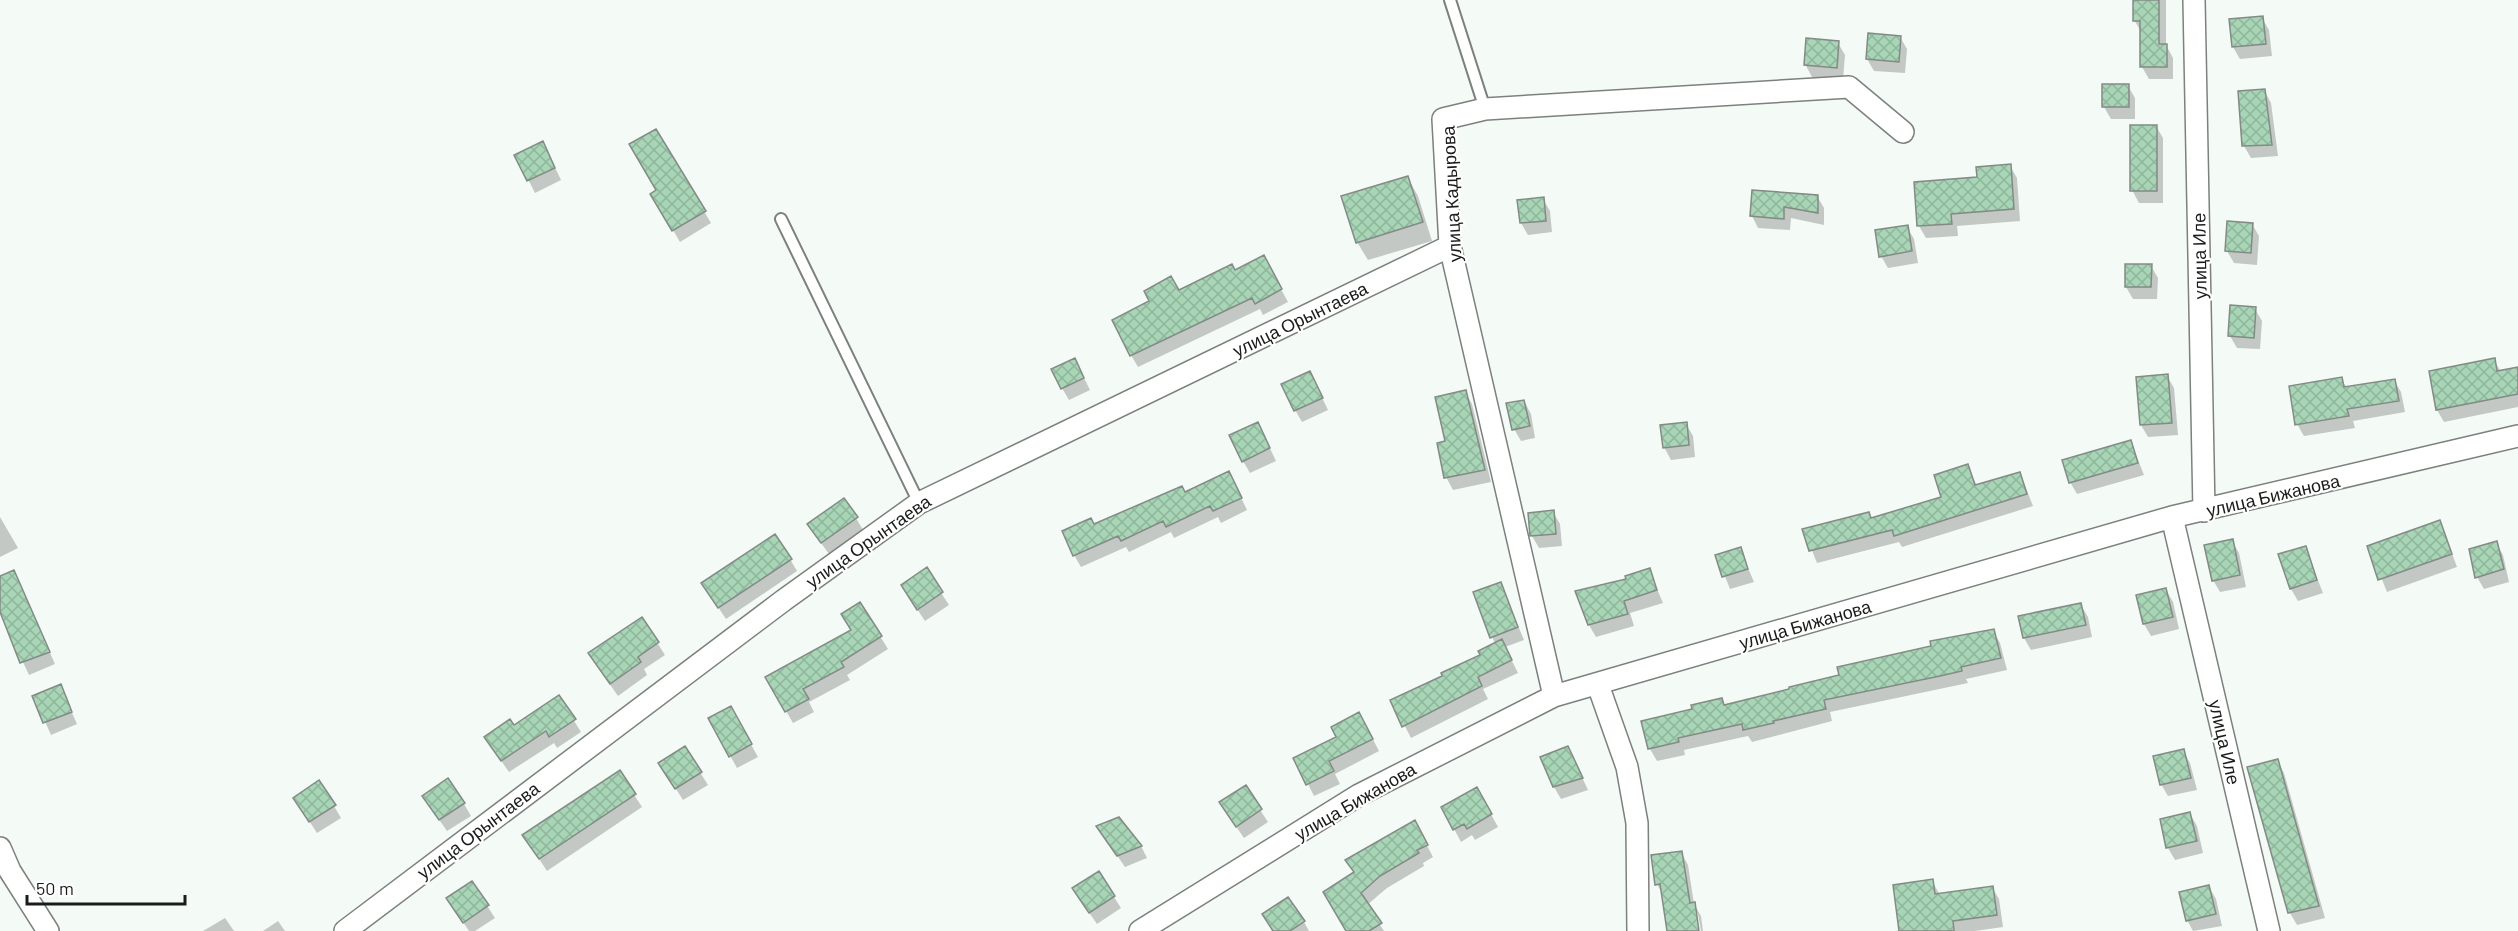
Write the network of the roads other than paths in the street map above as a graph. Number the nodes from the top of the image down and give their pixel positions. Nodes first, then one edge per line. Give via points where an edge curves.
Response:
1 (1450, 0) edge
2 (2194, 0) edge
3 (1485, 109) junction
4 (1903, 132) dead end
5 (781, 219) dead end
6 (1450, 246) junction
7 (2518, 436) edge
8 (920, 502) junction
9 (2204, 511) junction
10 (2172, 518) junction
11 (1598, 685) junction
12 (1554, 696) junction
13 (0, 848) edge
14 (48, 931) edge
15 (345, 931) edge
16 (1140, 931) edge
17 (1638, 931) edge
18 (2269, 931) edge

1 - 3 lane
2 - 9 street, улица Иле
3 - 4 street, улица Кадырова via 1849,87
3 - 6 street, улица Кадырова via 1443,119
5 - 8 lane
6 - 8 street, улица Орынтаева
6 - 12 street, улица Кадырова
7 - 9 street, улица Бижанова
8 - 15 street, улица Орынтаева
9 - 10 street, улица Бижанова
10 - 11 street, улица Бижанова
10 - 18 street, улица Иле
11 - 12 street, улица Бижанова
11 - 17 street via 1627,767 1636,823
12 - 16 street, улица Бижанова via 1359,795
13 - 14 street

